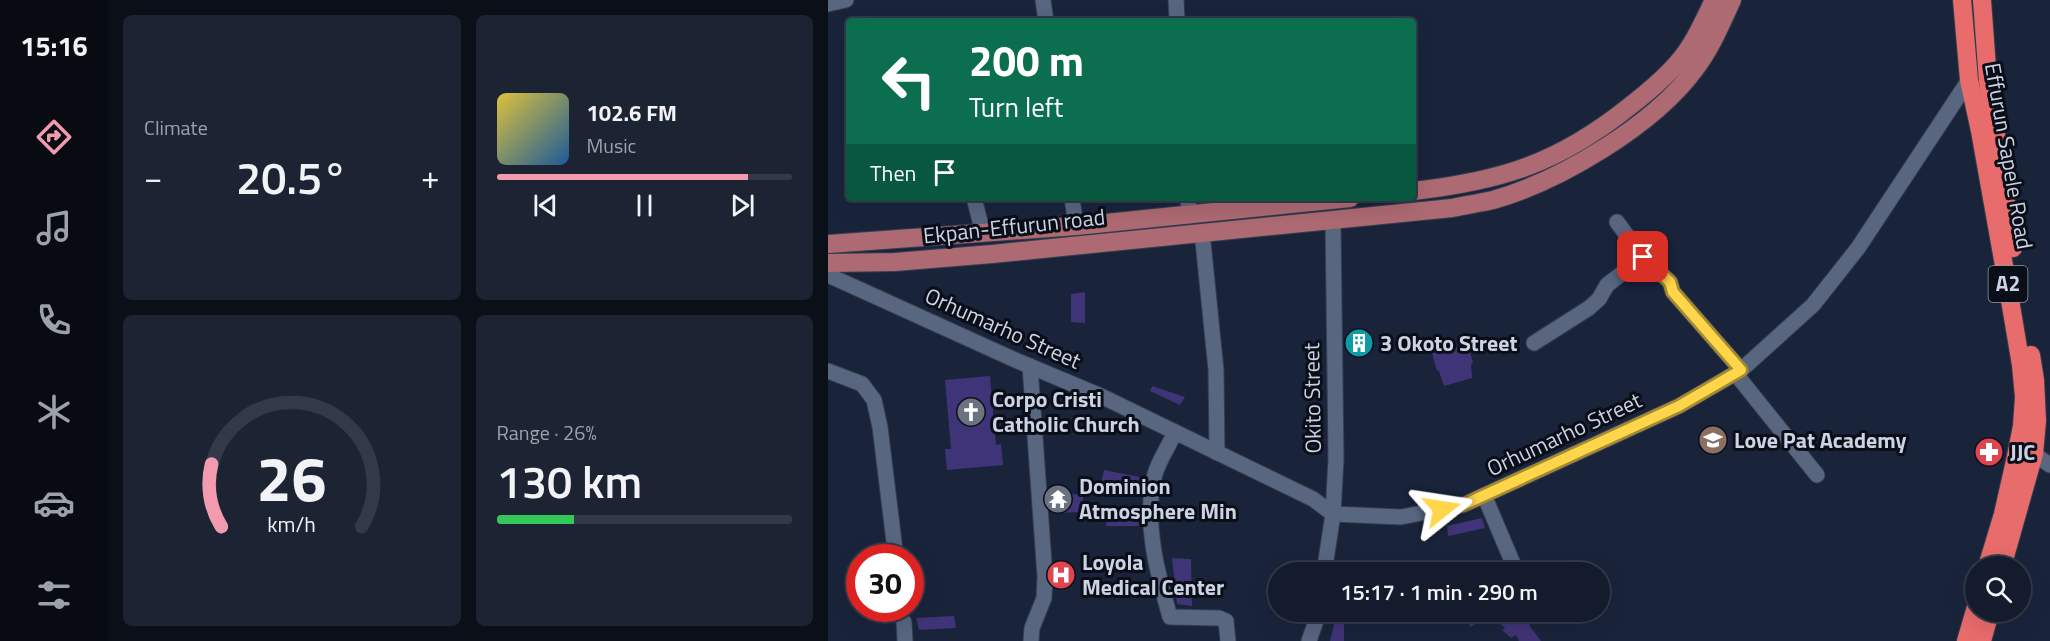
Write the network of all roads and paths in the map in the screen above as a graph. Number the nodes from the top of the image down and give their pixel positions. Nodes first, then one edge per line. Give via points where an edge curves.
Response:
1 (846, 0) edge
2 (1043, 0) edge
3 (1176, 0) edge
4 (1714, 0) edge
5 (1732, 0) edge
6 (1962, 0) edge
7 (1982, 0) edge
8 (828, 4) edge
9 (1046, 18) edge
10 (1178, 18) edge
11 (1969, 80) junction
12 (1451, 187) junction
13 (1416, 191) edge
14 (975, 201) edge
15 (1072, 201) edge
16 (1296, 201) edge
17 (1189, 207) edge
18 (1452, 208) junction
19 (1333, 221) junction
20 (1617, 222) dead end
21 (1076, 226) junction
22 (1202, 232) junction
23 (983, 233) junction
24 (828, 244) edge
25 (1643, 257) junction
26 (828, 263) edge
27 (828, 275) edge
28 (1534, 343) dead end
29 (1030, 366) junction
30 (828, 371) edge
31 (1738, 372) junction
32 (1175, 432) junction
33 (1217, 453) junction
34 (2034, 454) junction
35 (2050, 465) edge
36 (1817, 475) dead end
37 (1484, 495) junction
38 (1333, 514) junction
39 (894, 544) edge
40 (1990, 556) edge
41 (2005, 556) edge
42 (1326, 562) edge
43 (1512, 562) edge
44 (904, 622) dead end
45 (1316, 622) edge
46 (1972, 622) edge
47 (1987, 622) edge
48 (905, 641) edge
49 (1031, 641) edge
50 (1228, 641) edge
51 (1309, 641) edge
52 (1966, 641) edge
53 (1982, 641) edge

1 - 8 street
2 - 9 street
3 - 10 street
4 - 12 main road via 1681,58 1610,122 1554,156 1520,170
5 - 18 main road, Ekpan-Effurun road via 1695,70 1656,111 1584,159 1533,185 1493,200
6 - 11 highway, Effurun Sapele Road / A2
7 - 34 highway, Effurun Sapele Road / A2 via 1988,81 2035,380
11 - 31 street, Orhumarho Street via 1858,248 1813,305
11 - 40 highway, Effurun Sapele Road / A2 via 2024,397 2015,461
12 - 13 main road
12 - 18 main road
14 - 23 street
15 - 21 street
16 - 17 main road
17 - 21 main road
18 - 19 main road, Ekpan-Effurun road
19 - 22 main road, Ekpan-Effurun road
19 - 38 street, Okito Street
20 - 25 street
21 - 23 main road
22 - 26 main road, Ekpan-Effurun road via 906,261
22 - 33 street via 1216,370
23 - 24 main road
25 - 28 street via 1608,285 1589,308
25 - 31 street via 1670,282 1673,292
27 - 29 street, Orhumarho Street
29 - 32 street, Orhumarho Street
29 - 49 street via 1045,577 1044,598
30 - 39 street via 862,384 874,400
31 - 36 street
31 - 37 street, Orhumarho Street via 1679,406
32 - 33 street, Orhumarho Street
32 - 50 street via 1156,472 1150,502 1156,569 1170,617 1219,618 1226,621
33 - 38 street, Orhumarho Street via 1313,499
34 - 35 street
34 - 41 highway, Effurun Sapele Road / A2
37 - 38 street, Orhumarho Street via 1463,505 1401,517
37 - 43 street
38 - 42 street, Okito Street
44 - 48 street
45 - 51 street
46 - 52 highway
47 - 53 highway

